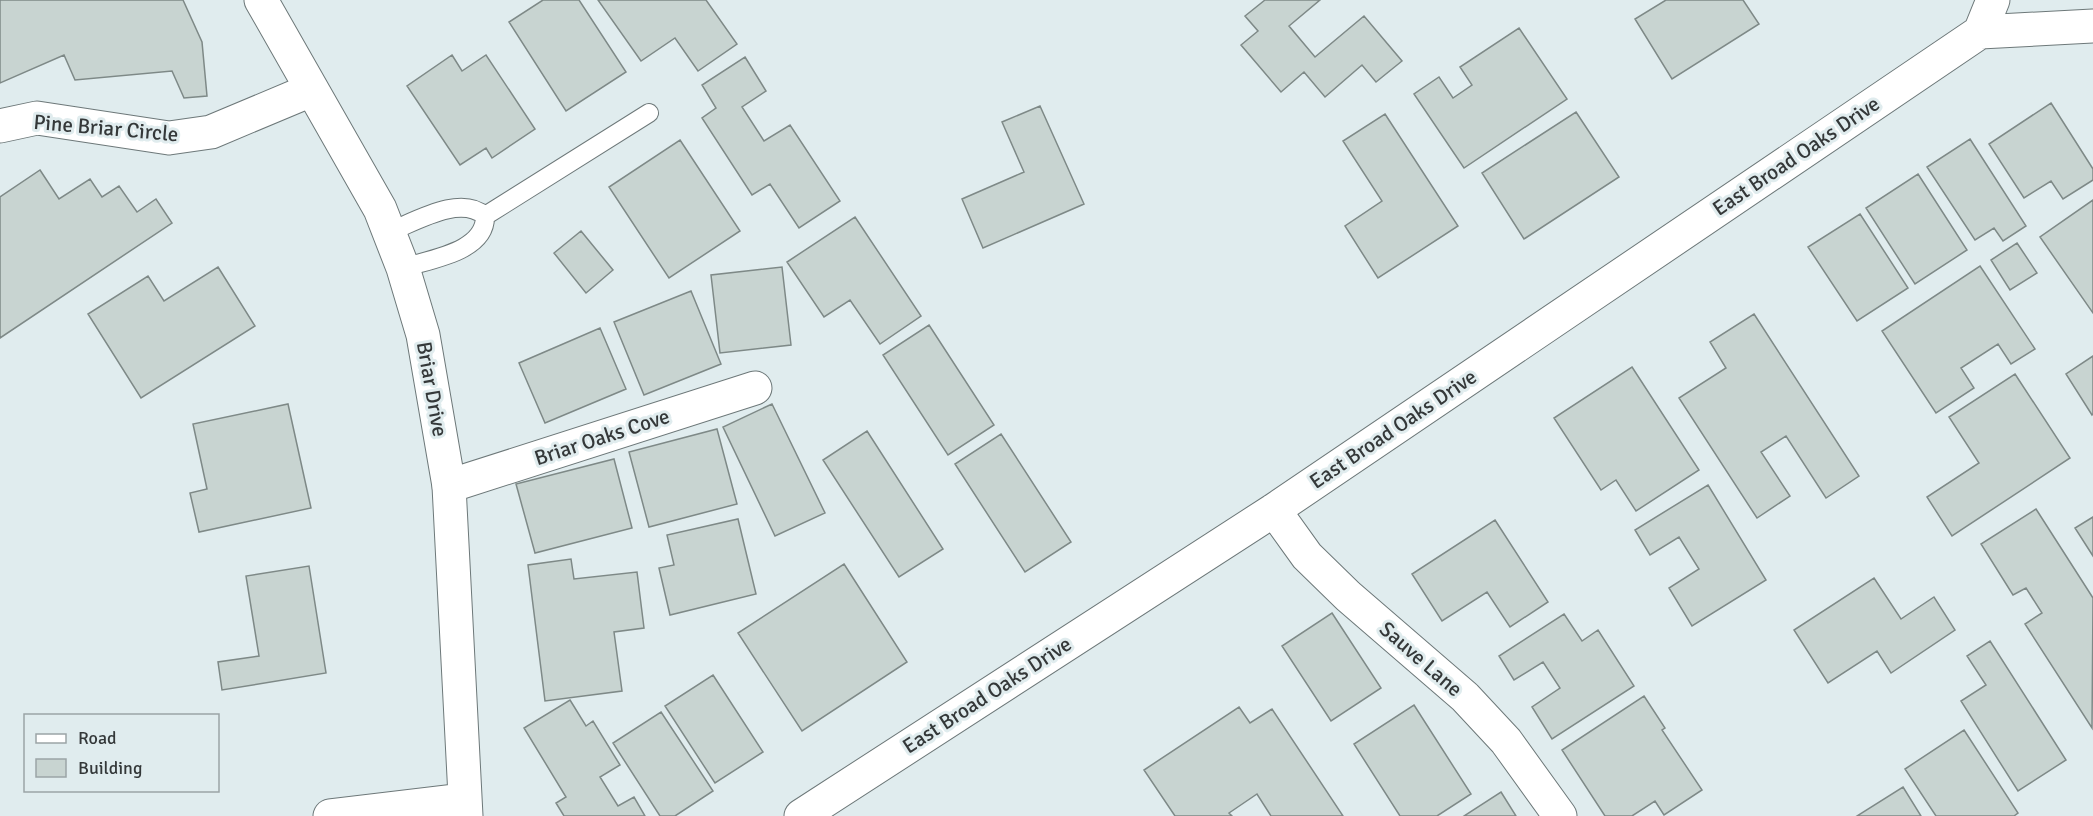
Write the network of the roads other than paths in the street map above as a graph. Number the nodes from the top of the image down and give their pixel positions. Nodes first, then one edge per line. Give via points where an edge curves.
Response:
1 (261, 0) edge
2 (1993, 0) edge
3 (2083, 0) edge
4 (2093, 15) edge
5 (2093, 26) edge
6 (1980, 32) junction
7 (311, 90) junction
8 (649, 113) dead end
9 (0, 126) edge
10 (485, 216) junction
11 (389, 232) junction
12 (403, 268) junction
13 (755, 388) dead end
14 (450, 486) junction
15 (1274, 510) junction
16 (465, 808) edge
17 (330, 816) edge
18 (801, 816) edge
19 (1560, 816) edge

1 - 7 street, Briar Drive
2 - 6 street
3 - 4 street
5 - 6 street
6 - 15 street, East Broad Oaks Drive
7 - 9 street, Pine Briar Circle via 211,132 170,138 37,118
7 - 11 street, Briar Drive via 380,209
8 - 10 lane
10 - 11 lane via 472,209 453,208
10 - 12 lane via 486,225 480,236 465,247
11 - 12 street, Briar Drive
12 - 14 street, Briar Drive via 423,335
13 - 14 street, Briar Oaks Cove
14 - 16 street, Briar Drive
15 - 18 street, East Broad Oaks Drive
15 - 19 street, Sauve Lane via 1307,556 1465,697 1506,741
16 - 17 street

